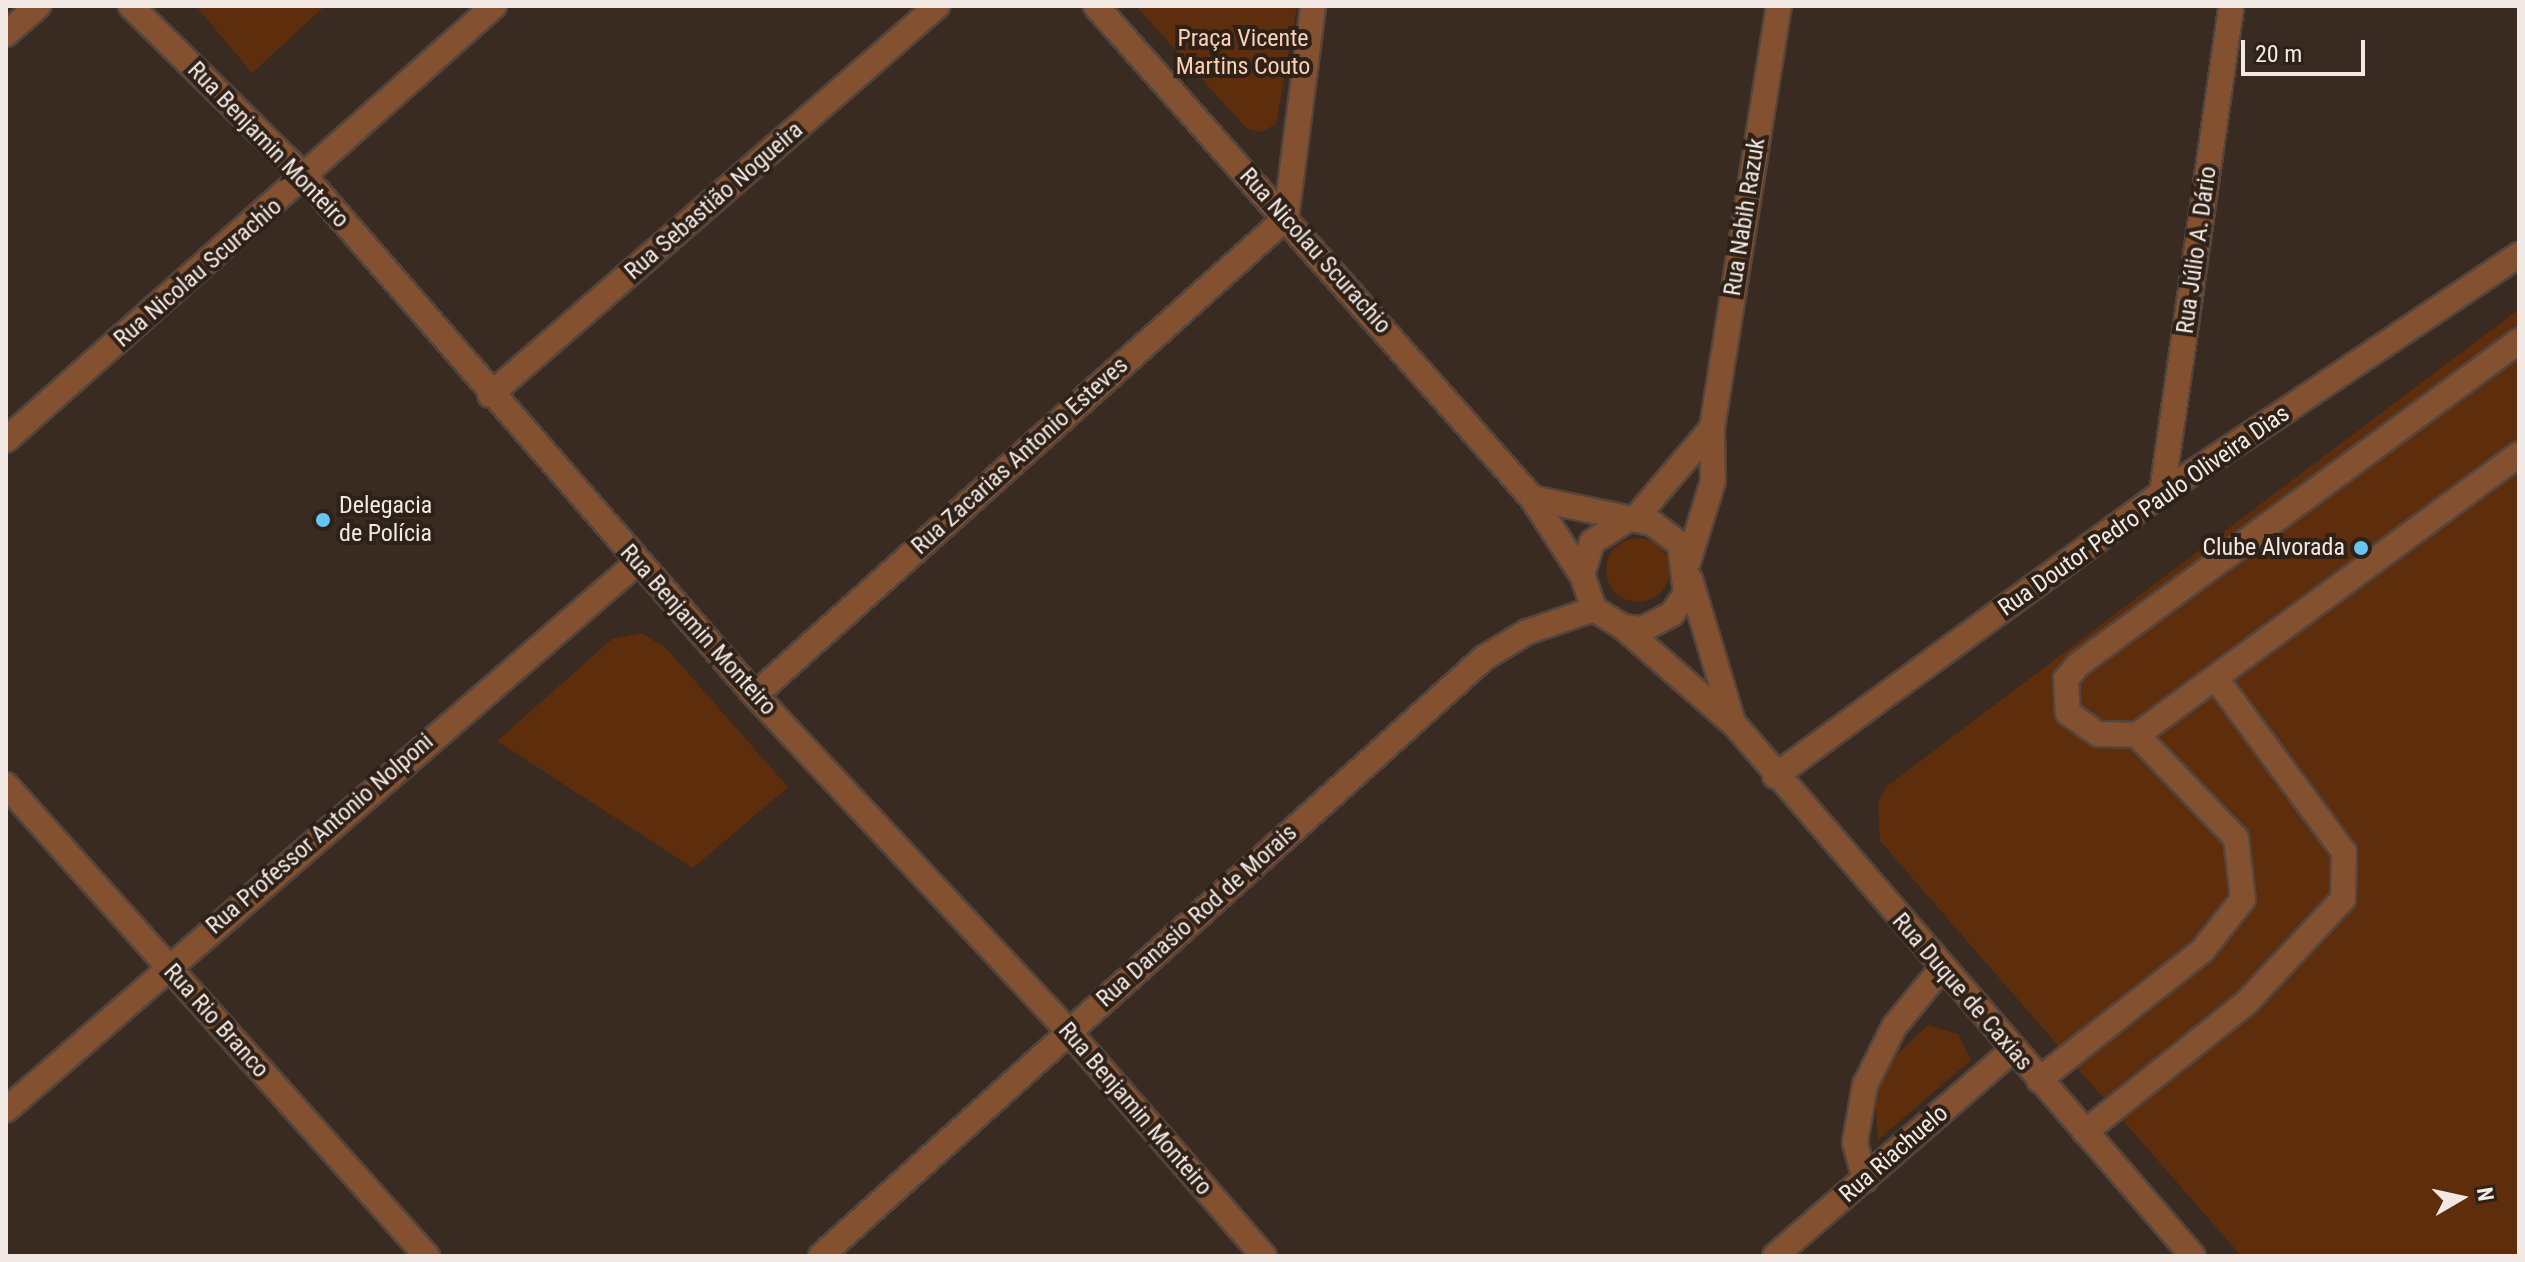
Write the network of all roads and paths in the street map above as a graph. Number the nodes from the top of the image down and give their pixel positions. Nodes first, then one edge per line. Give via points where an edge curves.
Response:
1 (38, 6) edge
2 (131, 6) edge
3 (494, 6) edge
4 (937, 6) edge
5 (1096, 6) edge
6 (1313, 6) edge
7 (1779, 6) edge
8 (2231, 6) edge
9 (6, 34) edge
10 (307, 179) junction
11 (1286, 218) junction
12 (2519, 255) edge
13 (2519, 341) edge
14 (490, 395) junction
15 (1712, 428) junction
16 (6, 440) edge
17 (2519, 454) edge
18 (2162, 493) junction
19 (1532, 498) junction
20 (1629, 521) junction
21 (638, 562) junction
22 (1689, 569) junction
23 (1582, 575) junction
24 (1594, 609) junction
25 (1623, 627) junction
26 (2218, 681) junction
27 (755, 695) junction
28 (1735, 725) junction
29 (2137, 735) junction
30 (1775, 776) junction
31 (6, 785) edge
32 (166, 967) junction
33 (1942, 968) junction
34 (1069, 1032) junction
35 (2013, 1050) junction
36 (2039, 1080) junction
37 (6, 1110) edge
38 (2085, 1132) junction
39 (1865, 1180) junction
40 (427, 1256) edge
41 (821, 1256) edge
42 (1264, 1256) edge
43 (1775, 1256) edge
44 (2193, 1256) edge

1 - 9 street
2 - 10 street, Rua Benjamin Monteiro
3 - 10 street, Rua Nicolau Scurachio
4 - 14 street, Rua Sebastião Nogueira
5 - 11 street, Rua Nicolau Scurachio
6 - 11 street
7 - 15 street, Rua Nabih Razuk
8 - 18 street, Rua Júlio A. Dário
10 - 14 street, Rua Benjamin Monteiro
10 - 16 street, Rua Nicolau Scurachio
11 - 19 street, Rua Nicolau Scurachio
11 - 27 street, Rua Zacarias Antonio Esteves
12 - 18 street, Rua Doutor Pedro Paulo Oliveira Dias
13 - 29 street via 2079,664 2066,679 2068,713 2098,734
14 - 21 street, Rua Benjamin Monteiro
15 - 20 street
15 - 22 street, Rua Nabih Razuk via 1713,481
17 - 26 street
18 - 30 street, Rua Doutor Pedro Paulo Oliveira Dias
19 - 20 street
19 - 23 street, Rua Nicolau Scurachio
20 - 22 street via 1669,532
20 - 23 street via 1592,542
21 - 27 street, Rua Benjamin Monteiro
21 - 32 street, Rua Professor Antonio Nolponi
22 - 25 street via 1672,614 1642,629
22 - 28 street, Rua Duque de Caxias via 1705,647
23 - 24 street
24 - 25 street
24 - 34 street, Rua Danasio Rod de Morais via 1527,632 1484,658
25 - 28 street, Rua Duque de Caxias
26 - 29 street
26 - 38 street via 2344,852 2343,899 2247,1002
27 - 34 street, Rua Benjamin Monteiro
28 - 30 street, Rua Duque de Caxias
29 - 36 street via 2236,838 2243,899 2202,951
30 - 33 street, Rua Duque de Caxias
31 - 32 street, Rua Rio Branco
32 - 37 street, Rua Professor Antonio Nolponi
32 - 40 street, Rua Rio Branco
33 - 35 street, Rua Duque de Caxias
33 - 39 street via 1894,1027 1865,1085 1855,1142
34 - 41 street, Rua Danasio Rod de Morais
34 - 42 street, Rua Benjamin Monteiro
35 - 36 street, Rua Duque de Caxias
35 - 39 street, Rua Riachuelo
36 - 38 street, Rua Duque de Caxias
38 - 44 street, Rua Duque de Caxias
39 - 43 street, Rua Riachuelo

